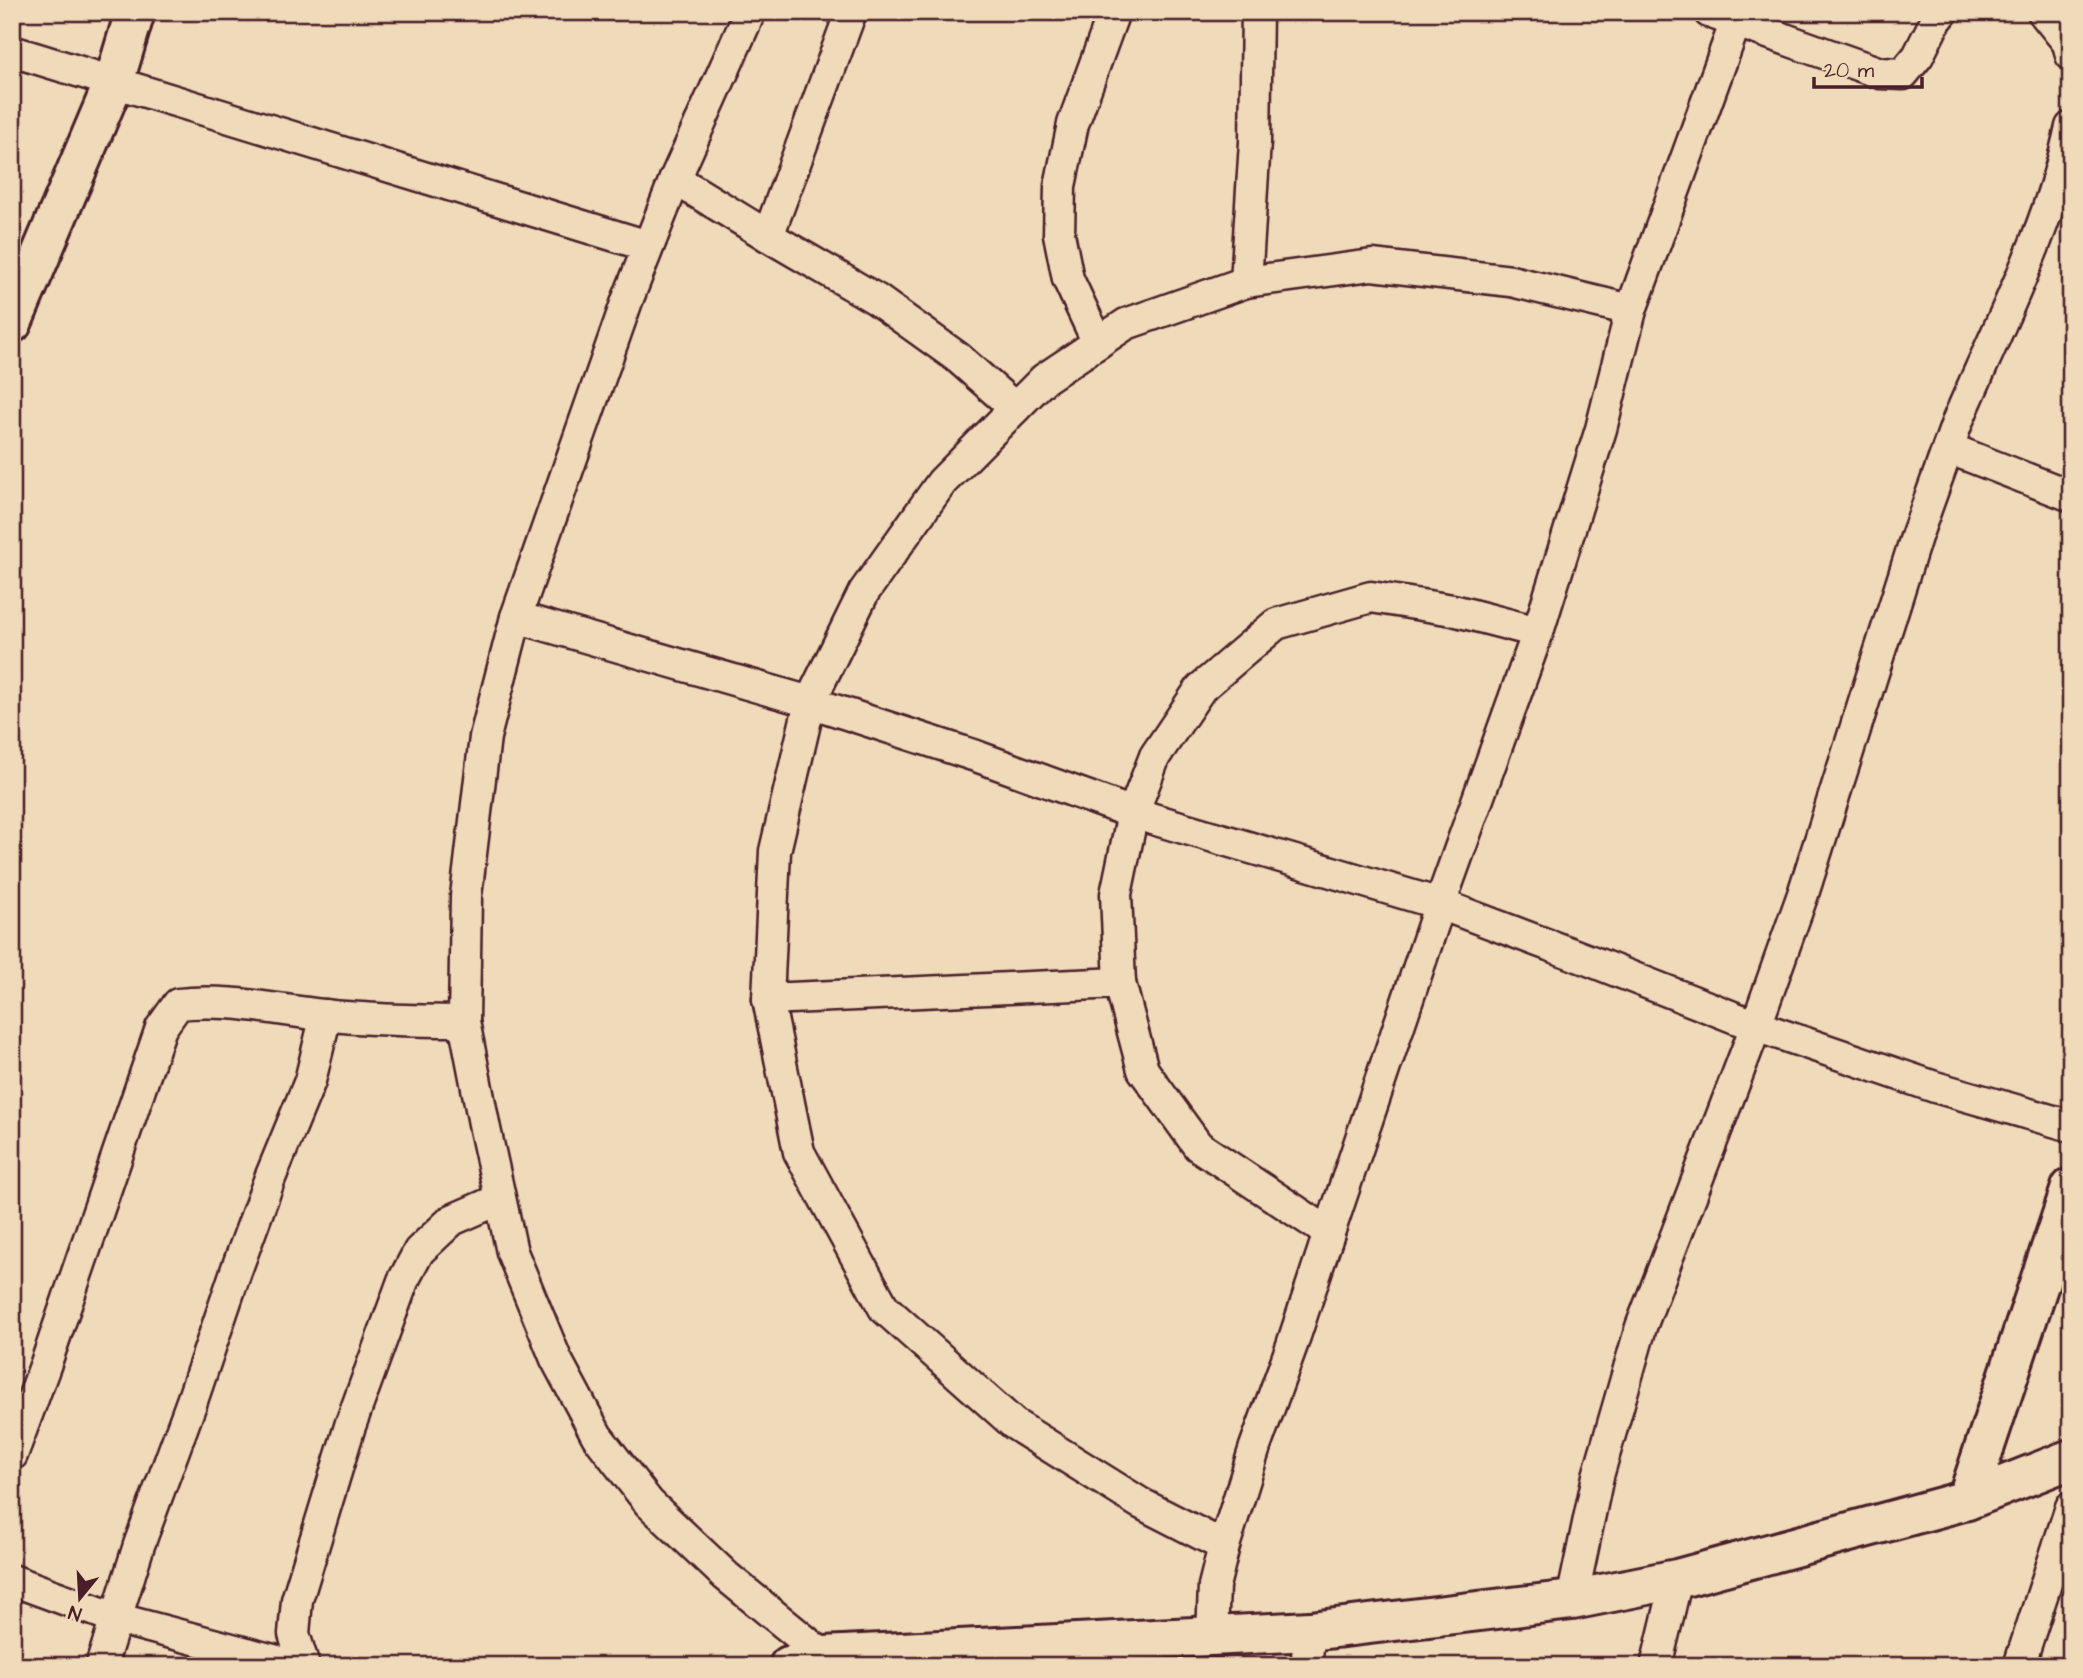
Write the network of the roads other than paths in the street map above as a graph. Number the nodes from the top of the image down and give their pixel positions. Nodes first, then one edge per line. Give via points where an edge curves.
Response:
1 (135, 12) edge
2 (750, 12) edge
3 (851, 12) edge
4 (1114, 12) edge
5 (1257, 12) edge
6 (1943, 12) edge
7 (2043, 12) edge
8 (1723, 17) edge
9 (12, 51) edge
10 (2071, 55) edge
11 (114, 82) junction
12 (2071, 127) edge
13 (675, 179) junction
14 (768, 236) junction
15 (648, 246) junction
16 (1246, 282) junction
17 (1632, 310) junction
18 (13, 316) edge
19 (1098, 343) junction
20 (1015, 408) junction
21 (1948, 447) junction
22 (2071, 496) edge
23 (516, 617) junction
24 (1538, 632) junction
25 (810, 702) junction
26 (1133, 813) junction
27 (1440, 904) junction
28 (1119, 983) junction
29 (768, 999) junction
30 (326, 1015) junction
31 (464, 1021) junction
32 (1756, 1027) junction
33 (2071, 1126) edge
34 (2071, 1188) edge
35 (500, 1199) junction
36 (1329, 1233) junction
37 (12, 1455) edge
38 (2071, 1459) edge
39 (1967, 1500) junction
40 (2071, 1507) edge
41 (1224, 1546) junction
42 (1677, 1579) junction
43 (12, 1580) edge
44 (1573, 1600) junction
45 (115, 1618) junction
46 (1212, 1636) junction
47 (1308, 1648) edge
48 (806, 1661) edge
49 (101, 1666) edge
50 (296, 1666) edge
51 (304, 1666) edge
52 (1656, 1666) edge
53 (2019, 1666) edge

1 - 11 street
2 - 13 street
3 - 14 street
4 - 19 street via 1073,124 1060,186 1059,234 1068,279
5 - 16 street
6 - 8 street via 1903,74 1880,73
7 - 10 street via 2068,43
8 - 17 street
9 - 11 street
11 - 15 street
11 - 18 street
12 - 21 street via 2038,237
13 - 14 street
13 - 15 street
14 - 20 street via 876,299 957,358
15 - 23 street
16 - 17 street via 1371,265 1511,281
16 - 19 street via 1126,324
17 - 24 street via 1601,429
19 - 20 street via 1044,379
20 - 25 street via 942,482 864,592
21 - 22 street
21 - 32 street
23 - 25 street
23 - 31 street via 485,737 466,896
24 - 26 street via 1453,610 1371,597 1276,624 1201,688 1155,756
24 - 27 street
25 - 26 street
25 - 29 street via 775,851
26 - 27 street
26 - 28 street via 1116,894
27 - 32 street
27 - 36 street
28 - 29 street
28 - 36 street via 1143,1070 1198,1146
29 - 41 street via 799,1152 884,1308 1014,1424 1140,1503
30 - 31 street
30 - 37 street via 202,1001 178,1004 160,1028
30 - 45 street via 310,1081 240,1259
31 - 35 street
32 - 33 street
32 - 44 street via 1641,1327 1598,1476
34 - 39 street
35 - 48 street via 512,1252 556,1360 597,1436 649,1503
35 - 51 street via 452,1220 419,1251 403,1281 350,1426 297,1600 294,1634
36 - 41 street
38 - 39 street
39 - 42 street
40 - 53 street
41 - 46 street via 1214,1587
42 - 44 street
42 - 52 street
43 - 45 street
44 - 47 street
45 - 49 street
45 - 50 street
46 - 47 street
46 - 48 street

